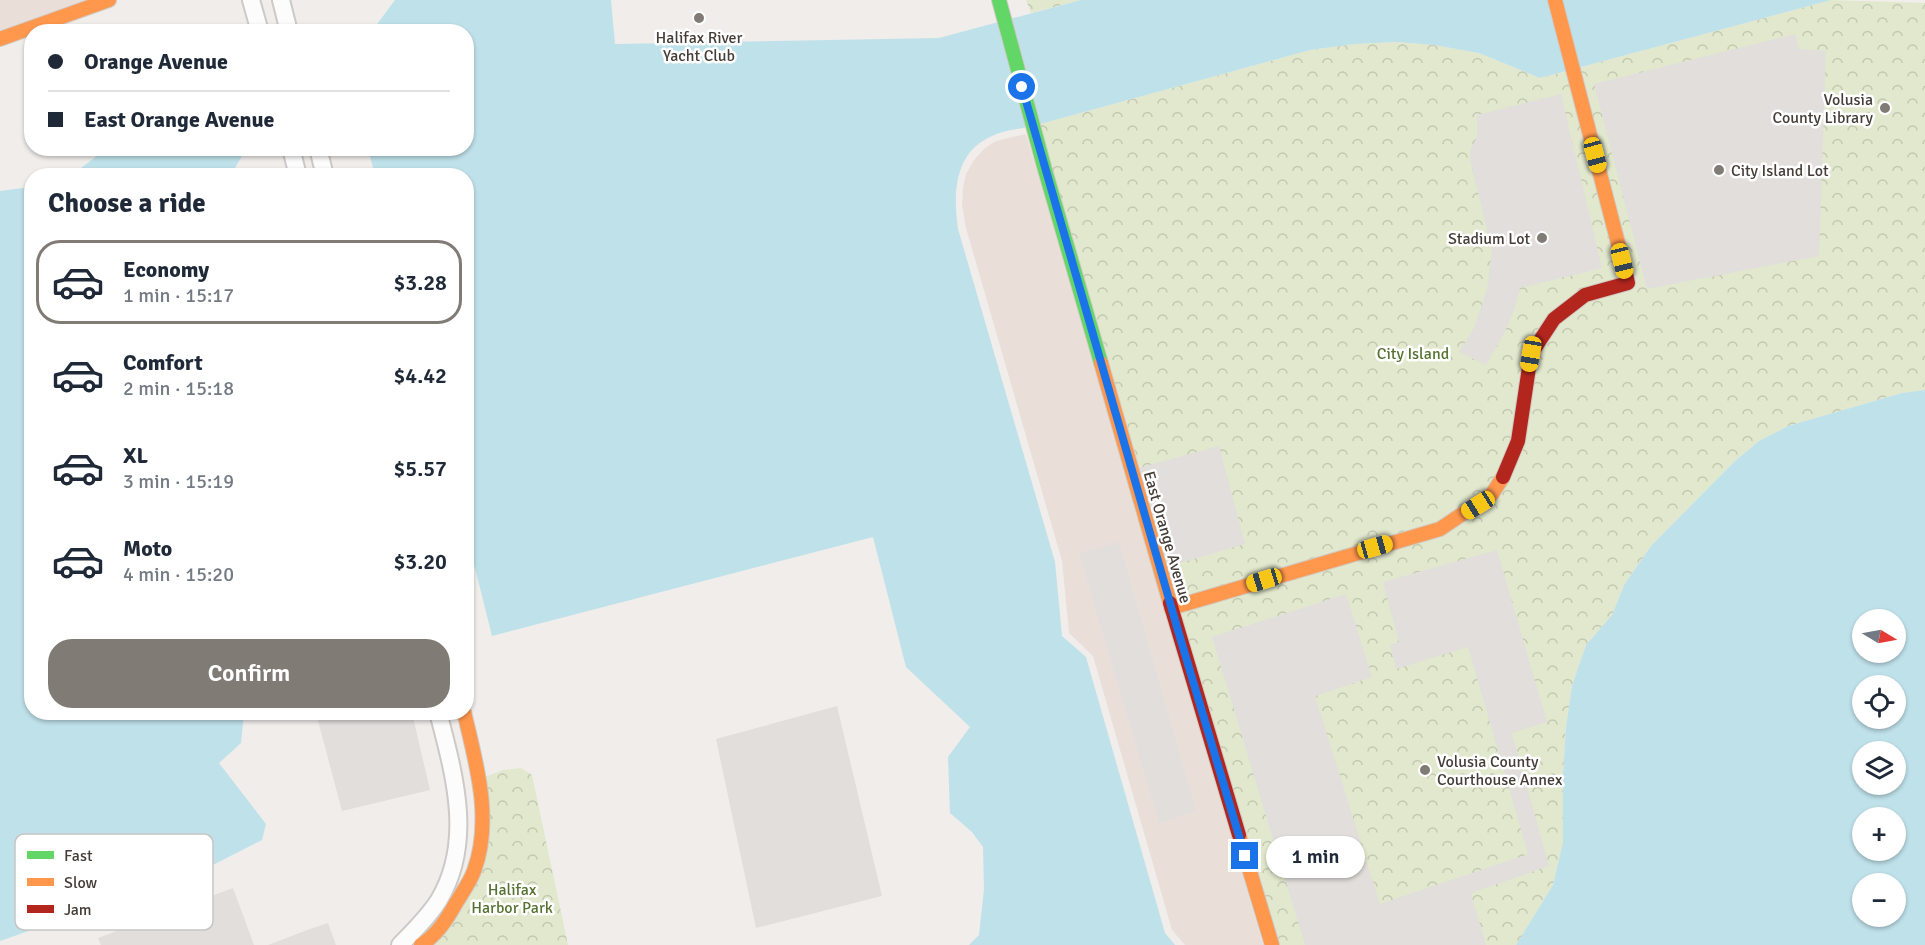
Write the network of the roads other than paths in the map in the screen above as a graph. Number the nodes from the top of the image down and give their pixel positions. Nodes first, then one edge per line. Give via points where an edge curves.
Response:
1 (109, 0) edge
2 (251, 0) edge
3 (281, 0) edge
4 (1555, 0) edge
5 (1000, 5) edge
6 (42, 24) edge
7 (258, 24) edge
8 (287, 24) edge
9 (24, 30) edge
10 (0, 39) edge
11 (1171, 608) junction
12 (440, 720) edge
13 (466, 720) edge
14 (479, 772) junction
15 (453, 778) junction
16 (400, 945) edge
17 (421, 945) edge
18 (1272, 945) edge

1 - 6 street
2 - 7 street
3 - 8 street
4 - 11 street via 1628,283 1586,294 1554,319 1531,354 1518,441 1506,473 1492,494 1478,505 1440,529
5 - 11 street, East Orange Avenue
9 - 10 street
11 - 18 street, East Orange Avenue
12 - 15 street
13 - 14 street
14 - 15 street
14 - 17 street via 483,813 473,872 451,911
15 - 16 street via 459,804 459,837 453,867 439,899

